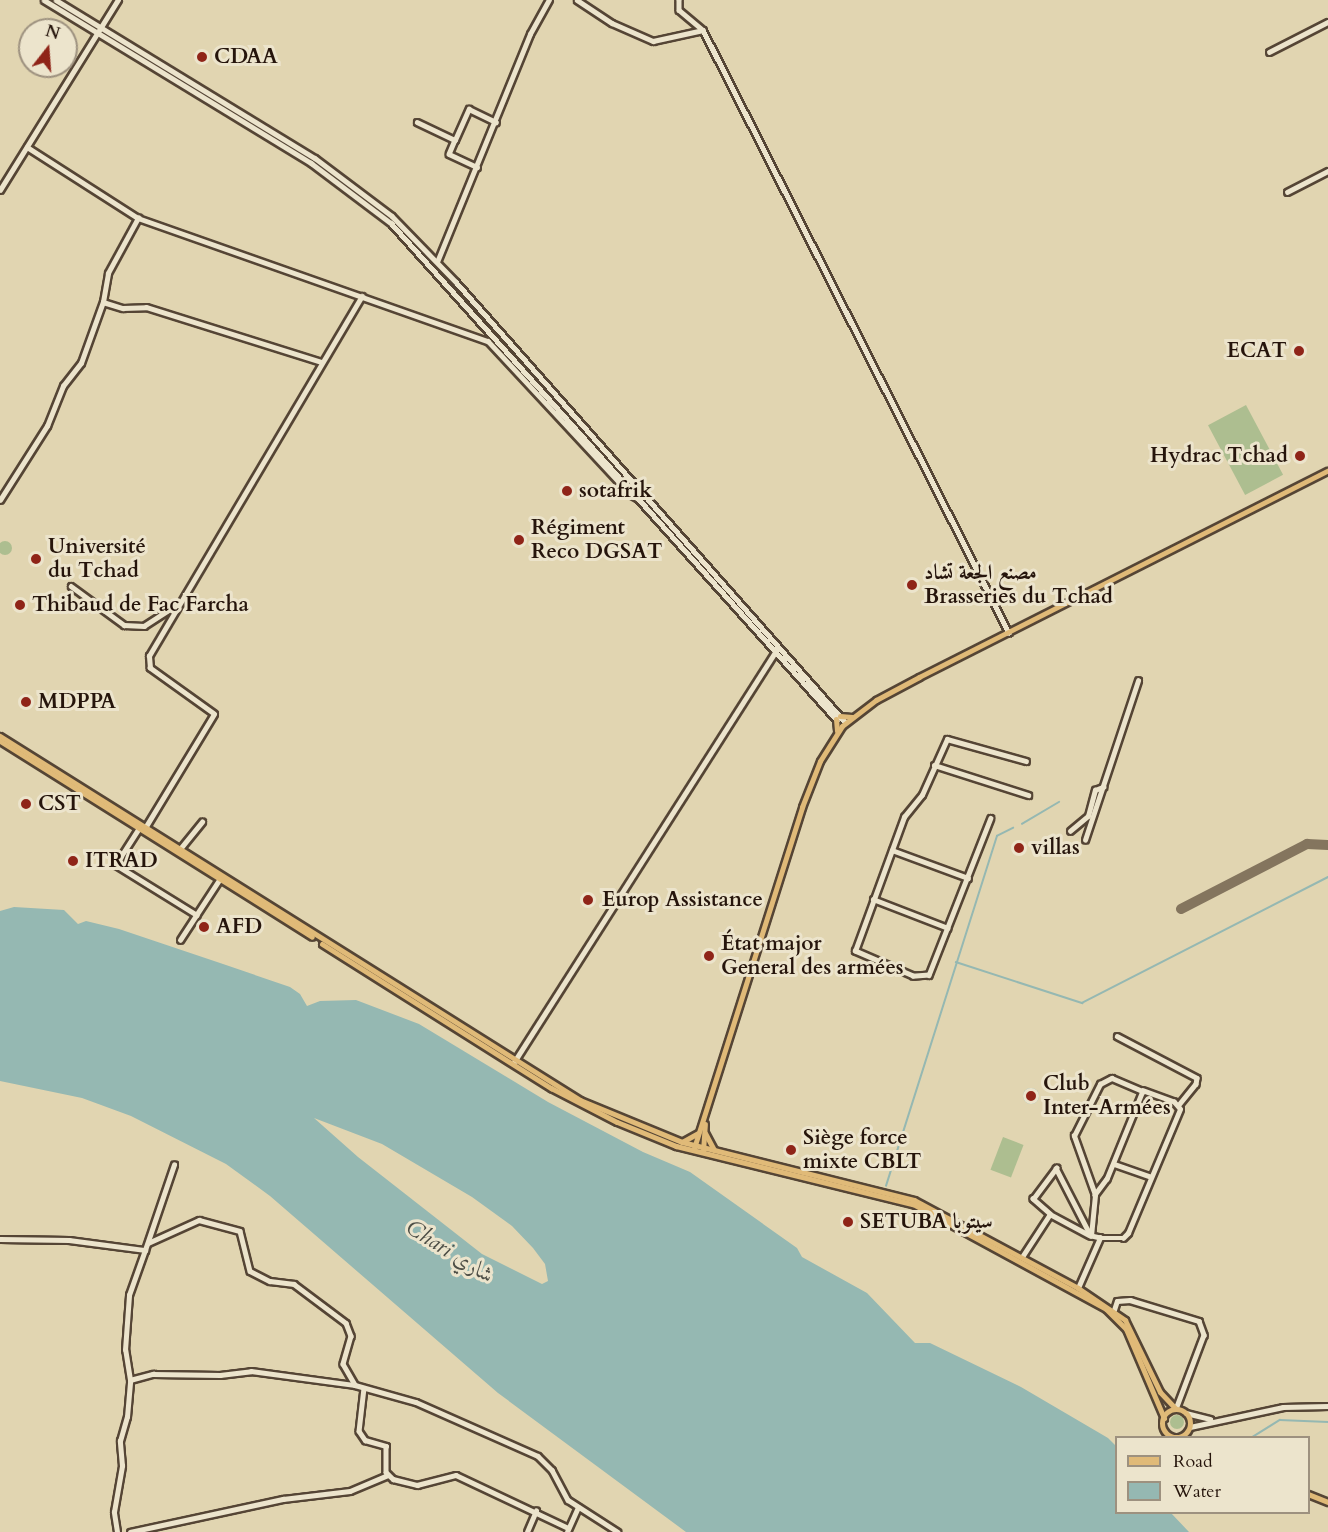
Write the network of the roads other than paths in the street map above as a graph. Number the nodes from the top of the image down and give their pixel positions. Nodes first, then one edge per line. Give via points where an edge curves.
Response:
1 (44, 0) edge
2 (56, 0) edge
3 (118, 0) edge
4 (549, 0) edge
5 (578, 0) edge
6 (679, 0) edge
7 (1328, 22) edge
8 (100, 30) junction
9 (703, 30) junction
10 (1269, 52) dead end
11 (417, 122) dead end
12 (496, 122) junction
13 (454, 140) junction
14 (27, 147) junction
15 (477, 167) junction
16 (1328, 171) edge
17 (0, 190) edge
18 (1287, 192) dead end
19 (138, 218) junction
20 (437, 262) junction
21 (362, 296) junction
22 (103, 302) junction
23 (322, 363) junction
24 (1328, 470) edge
25 (642, 497) junction
26 (0, 500) edge
27 (71, 586) dead end
28 (180, 602) junction
29 (1009, 633) junction
30 (778, 649) junction
31 (1138, 681) dead end
32 (838, 717) junction
33 (852, 717) junction
34 (844, 724) junction
35 (837, 731) junction
36 (0, 736) edge
37 (0, 741) edge
38 (1026, 761) dead end
39 (41, 765) junction
40 (934, 765) junction
41 (1103, 787) junction
42 (1028, 795) dead end
43 (991, 818) dead end
44 (202, 822) dead end
45 (142, 828) junction
46 (1070, 831) dead end
47 (1085, 840) dead end
48 (180, 849) junction
49 (891, 850) junction
50 (221, 878) junction
51 (968, 878) junction
52 (873, 899) junction
53 (197, 915) junction
54 (948, 928) junction
55 (180, 940) dead end
56 (1117, 1036) dead end
57 (513, 1062) junction
58 (1143, 1091) junction
59 (1179, 1105) junction
60 (702, 1132) junction
61 (682, 1142) junction
62 (694, 1148) junction
63 (703, 1150) junction
64 (714, 1150) junction
65 (1114, 1164) junction
66 (174, 1165) dead end
67 (1151, 1177) junction
68 (1095, 1195) junction
69 (1050, 1214) junction
70 (1091, 1236) junction
71 (1100, 1238) junction
72 (0, 1239) edge
73 (148, 1243) junction
74 (145, 1250) junction
75 (1024, 1260) junction
76 (1078, 1288) junction
77 (1114, 1310) junction
78 (130, 1380) junction
79 (356, 1385) junction
80 (364, 1388) junction
81 (1328, 1406) edge
82 (1176, 1409) junction
83 (1186, 1413) junction
84 (1164, 1418) junction
85 (1222, 1419) junction
86 (1189, 1428) junction
87 (1178, 1436) edge
88 (1182, 1436) edge
89 (1191, 1436) edge
90 (388, 1475) junction
91 (1310, 1495) edge
92 (1328, 1502) edge
93 (578, 1507) junction
94 (536, 1511) junction
95 (567, 1529) edge
96 (117, 1532) edge
97 (130, 1532) edge
98 (527, 1532) edge
99 (618, 1532) edge

1 - 8 street
2 - 8 street
3 - 8 street
4 - 12 street via 530,34
5 - 9 street via 612,24 653,41
6 - 9 street via 679,10
7 - 10 street
8 - 14 street
8 - 20 street via 331,168 383,208
8 - 25 street via 328,173 392,223
9 - 29 street
11 - 13 street
12 - 13 street via 469,109
12 - 15 street
13 - 15 street via 449,154
14 - 17 street
14 - 19 street
15 - 20 street
16 - 18 street
19 - 21 street
19 - 22 street via 108,273
20 - 25 street
21 - 23 street
21 - 25 street via 488,341 630,494
22 - 23 street via 123,308 146,307
22 - 26 street via 81,363 63,386 47,426
23 - 28 street
24 - 29 main road
25 - 30 street
27 - 28 street via 124,625 144,626
28 - 45 street via 149,656 150,668 214,714
29 - 33 main road via 910,681
30 - 32 street
30 - 57 street
31 - 41 street
32 - 33 main road
32 - 34 street
32 - 35 main road
33 - 34 main road
34 - 35 main road
35 - 60 main road via 802,807
36 - 39 main road
37 - 39 main road
38 - 40 street via 951,737
39 - 45 main road
40 - 42 street
40 - 49 street via 922,795 904,817
41 - 46 street via 1095,790 1088,816
41 - 47 street
43 - 51 street
44 - 48 street
45 - 48 main road
45 - 50 main road
45 - 53 street via 116,865
48 - 50 main road
49 - 51 street
49 - 52 street
50 - 53 street
50 - 57 main road
51 - 54 street
52 - 54 street
52 - 54 street via 855,951 913,976 930,975
53 - 55 street
56 - 59 street via 1197,1077
57 - 61 main road via 609,1114
57 - 62 main road via 598,1113
58 - 59 street
58 - 65 street
58 - 68 street via 1107,1077 1077,1129 1076,1142
59 - 67 street
60 - 61 main road
60 - 62 main road
60 - 63 main road
60 - 64 main road
61 - 62 main road
62 - 63 main road
63 - 64 main road
63 - 75 main road via 913,1204
64 - 75 main road via 914,1200
65 - 67 street
65 - 68 street
66 - 73 street
67 - 71 street via 1127,1235
68 - 70 street
69 - 70 street
69 - 70 street via 1033,1199 1056,1168
69 - 75 street
70 - 71 street
71 - 76 street
72 - 74 street via 69,1240
73 - 74 street
73 - 79 street via 199,1220 240,1231 250,1271 270,1281 294,1284 346,1323 351,1336 343,1364
74 - 78 street via 129,1295 125,1350
75 - 76 main road
75 - 84 main road via 1118,1319 1131,1338
76 - 77 main road
77 - 82 main road via 1130,1326 1160,1392
77 - 82 street via 1117,1301 1130,1300 1199,1322 1204,1335
78 - 79 street via 153,1374 220,1375 247,1371
78 - 96 street via 127,1417 120,1441 122,1466 114,1512
79 - 80 street
80 - 90 street via 359,1431 365,1440 386,1446
80 - 93 street via 432,1407 522,1446 549,1466 568,1500
81 - 85 street via 1290,1406
82 - 83 main road
82 - 84 main road
83 - 85 street
83 - 86 main road
84 - 87 main road via 1166,1432
85 - 86 street
86 - 88 main road
86 - 89 main road
90 - 94 street via 417,1485 456,1475
90 - 97 street via 350,1491 272,1501
91 - 92 main road
93 - 95 street
93 - 99 street
94 - 95 street
94 - 98 street

